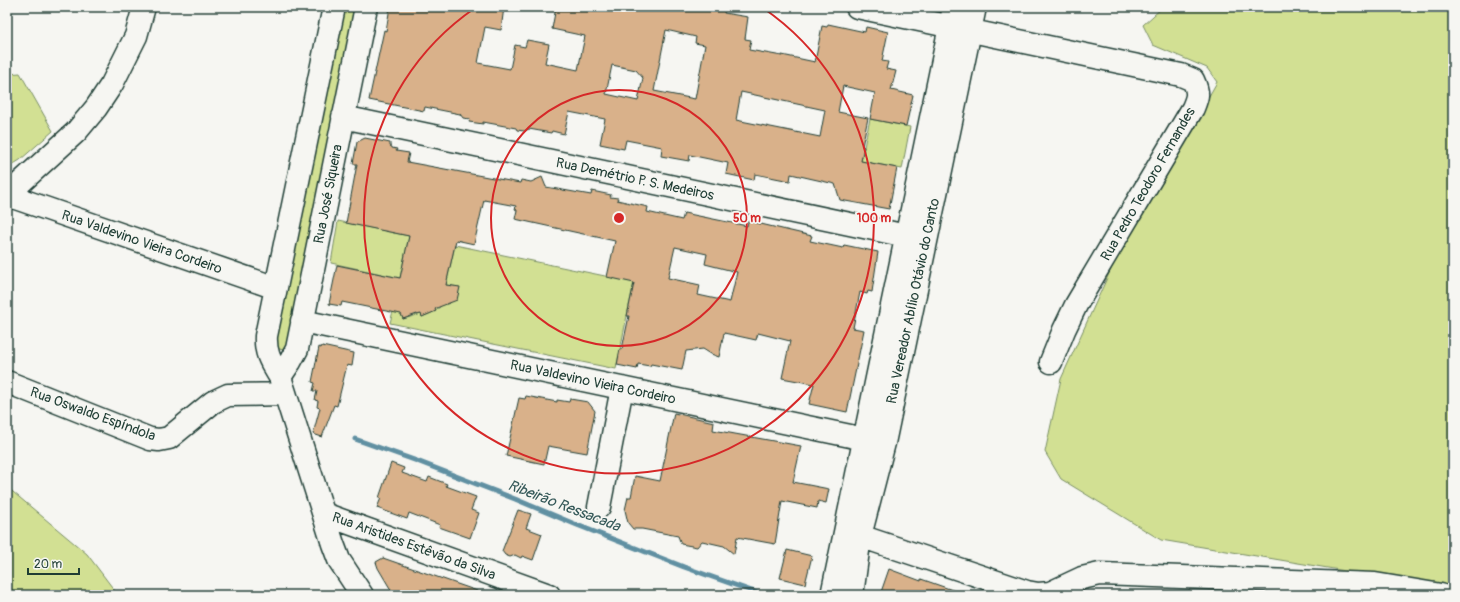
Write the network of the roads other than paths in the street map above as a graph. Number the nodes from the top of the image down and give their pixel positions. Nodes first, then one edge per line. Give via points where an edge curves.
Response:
1 (144, 7) edge
2 (334, 7) edge
3 (366, 7) edge
4 (857, 7) edge
5 (975, 7) edge
6 (958, 21) edge
7 (343, 117) junction
8 (7, 195) edge
9 (916, 238) junction
10 (276, 288) junction
11 (302, 321) junction
12 (1051, 362) dead end
13 (7, 382) edge
14 (282, 385) junction
15 (622, 388) junction
16 (874, 441) junction
17 (599, 507) dead end
18 (324, 514) junction
19 (853, 535) junction
20 (362, 595) edge
21 (549, 595) edge
22 (832, 595) edge
23 (852, 595) edge
24 (1441, 595) edge

1 - 8 street via 133,41 112,84 96,108 76,132
2 - 10 street
3 - 7 street, Rua José Siqueira
4 - 6 street, Rua Pedro Teodoro Fernandes
5 - 6 street, Rua Vereador Abílio Otávio do Canto
6 - 9 street, Rua Vereador Abílio Otávio do Canto
6 - 12 street, Rua Pedro Teodoro Fernandes via 1181,75 1193,80 1198,90 1193,108 1076,305
7 - 9 street, Rua Demétrio P. S. Medeiros
7 - 11 street, Rua José Siqueira
8 - 10 street, Rua Valdevino Vieira Cordeiro
9 - 16 street, Rua Vereador Abílio Otávio do Canto
10 - 14 street via 265,347
11 - 14 street, Rua José Siqueira via 296,349
11 - 15 street, Rua Valdevino Vieira Cordeiro
13 - 14 street, Rua Oswaldo Espíndola via 150,439 159,440 169,438 213,402 228,395
14 - 18 street
15 - 16 street, Rua Valdevino Vieira Cordeiro
15 - 17 street
16 - 19 street, Rua Vereador Abílio Otávio do Canto
18 - 20 street via 339,560
18 - 21 street, Rua Aristides Estêvão da Silva
19 - 22 street, Rua Vereador Abílio Otávio do Canto
19 - 23 street, Rua Vereador Abílio Otávio do Canto
19 - 24 street via 1038,594 1050,593 1082,578 1100,574 1375,584

